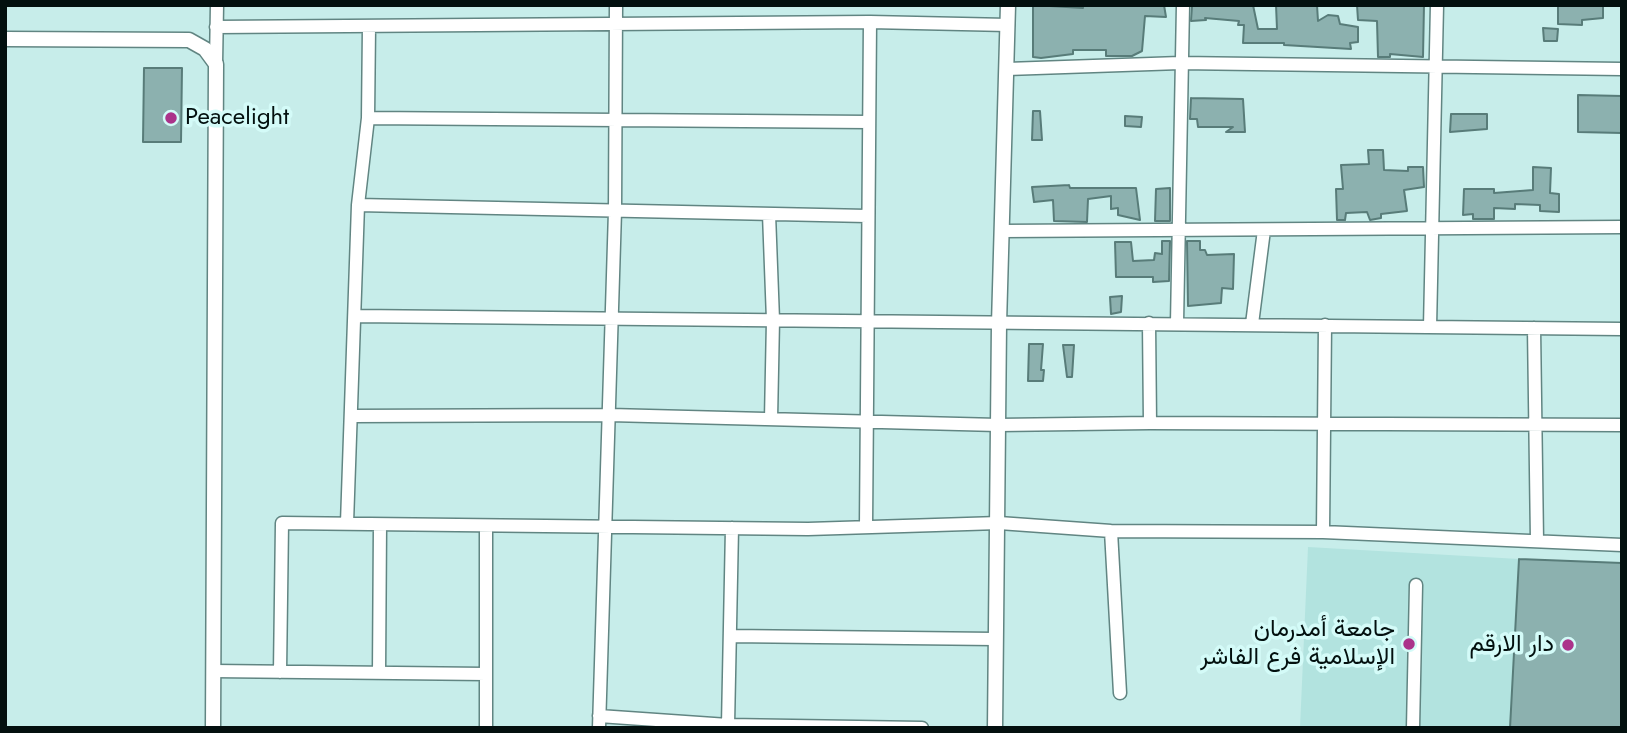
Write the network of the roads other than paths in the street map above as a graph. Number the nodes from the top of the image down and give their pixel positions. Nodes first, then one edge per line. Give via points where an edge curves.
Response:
1 (217, 5) edge
2 (616, 5) edge
3 (1008, 5) edge
4 (1183, 5) edge
5 (1437, 5) edge
6 (870, 22) junction
7 (616, 26) junction
8 (1008, 26) junction
9 (216, 27) junction
10 (369, 27) junction
11 (5, 39) edge
12 (1180, 63) junction
13 (216, 64) junction
14 (1435, 66) junction
15 (1007, 69) junction
16 (1622, 69) edge
17 (368, 118) junction
18 (616, 120) junction
19 (869, 122) junction
20 (358, 205) junction
21 (615, 211) junction
22 (769, 214) junction
23 (867, 216) junction
24 (1181, 228) junction
25 (1622, 228) edge
26 (1431, 229) junction
27 (1264, 230) junction
28 (1002, 231) junction
29 (356, 316) junction
30 (612, 316) junction
31 (773, 320) junction
32 (865, 322) junction
33 (1149, 323) junction
34 (1177, 323) junction
35 (999, 324) junction
36 (1252, 324) junction
37 (1325, 325) junction
38 (1430, 327) junction
39 (1534, 328) junction
40 (1622, 329) edge
41 (610, 415) junction
42 (352, 416) junction
43 (771, 419) junction
44 (865, 419) junction
45 (1150, 423) junction
46 (1324, 423) junction
47 (1536, 424) junction
48 (998, 425) junction
49 (1622, 425) edge
50 (347, 523) junction
51 (999, 523) junction
52 (380, 525) junction
53 (486, 526) junction
54 (866, 526) junction
55 (604, 528) junction
56 (732, 528) junction
57 (1111, 531) junction
58 (1323, 532) junction
59 (1537, 541) junction
60 (1622, 545) edge
61 (1416, 584) dead end
62 (730, 636) junction
63 (995, 639) junction
64 (213, 671) junction
65 (280, 672) junction
66 (379, 673) junction
67 (486, 674) junction
68 (1120, 693) dead end
69 (599, 722) edge
70 (728, 725) junction
71 (213, 728) edge
72 (486, 728) edge
73 (922, 728) edge
74 (995, 728) edge
75 (1413, 728) edge

1 - 9 street
2 - 7 street
3 - 8 street
4 - 12 street
5 - 14 street
6 - 7 street
6 - 8 street
6 - 19 street
7 - 10 street
7 - 18 street
8 - 15 street
9 - 10 street
9 - 13 street
10 - 17 street
11 - 13 street via 189,40 205,49
12 - 14 street
12 - 15 street
12 - 24 street
13 - 64 street
14 - 16 street
14 - 26 street
15 - 28 street
17 - 18 street
17 - 20 street
18 - 19 street
18 - 21 street
19 - 23 street
20 - 21 street
20 - 29 street
21 - 22 street
21 - 30 street
22 - 23 street
22 - 31 street
23 - 32 street
24 - 27 street
24 - 28 street
24 - 34 street
25 - 26 street
26 - 27 street
26 - 38 street
27 - 36 street
28 - 35 street
29 - 30 street
29 - 42 street
30 - 31 street
30 - 41 street
31 - 32 street
31 - 43 street
32 - 35 street
32 - 44 street
33 - 34 street
33 - 35 street
33 - 45 street
34 - 36 street
35 - 48 street
36 - 37 street
37 - 38 street
37 - 46 street
38 - 39 street
39 - 40 street
39 - 47 street
41 - 42 street
41 - 43 street
41 - 55 street
42 - 50 street
43 - 44 street
44 - 48 street
44 - 54 street
45 - 46 street
45 - 48 street
46 - 47 street
46 - 58 street
47 - 49 street
47 - 59 street
48 - 51 street
50 - 52 street
50 - 65 street via 282,523
51 - 54 street
51 - 57 street
51 - 63 street
52 - 53 street
52 - 66 street
53 - 55 street
53 - 67 street
54 - 56 street
55 - 56 street
55 - 69 street
56 - 62 street
57 - 58 street
57 - 68 street
58 - 59 street
59 - 60 street
61 - 75 street
62 - 63 street
62 - 70 street
63 - 74 street
64 - 65 street
64 - 71 street
65 - 66 street
66 - 67 street
67 - 72 street
69 - 70 street
70 - 73 street

